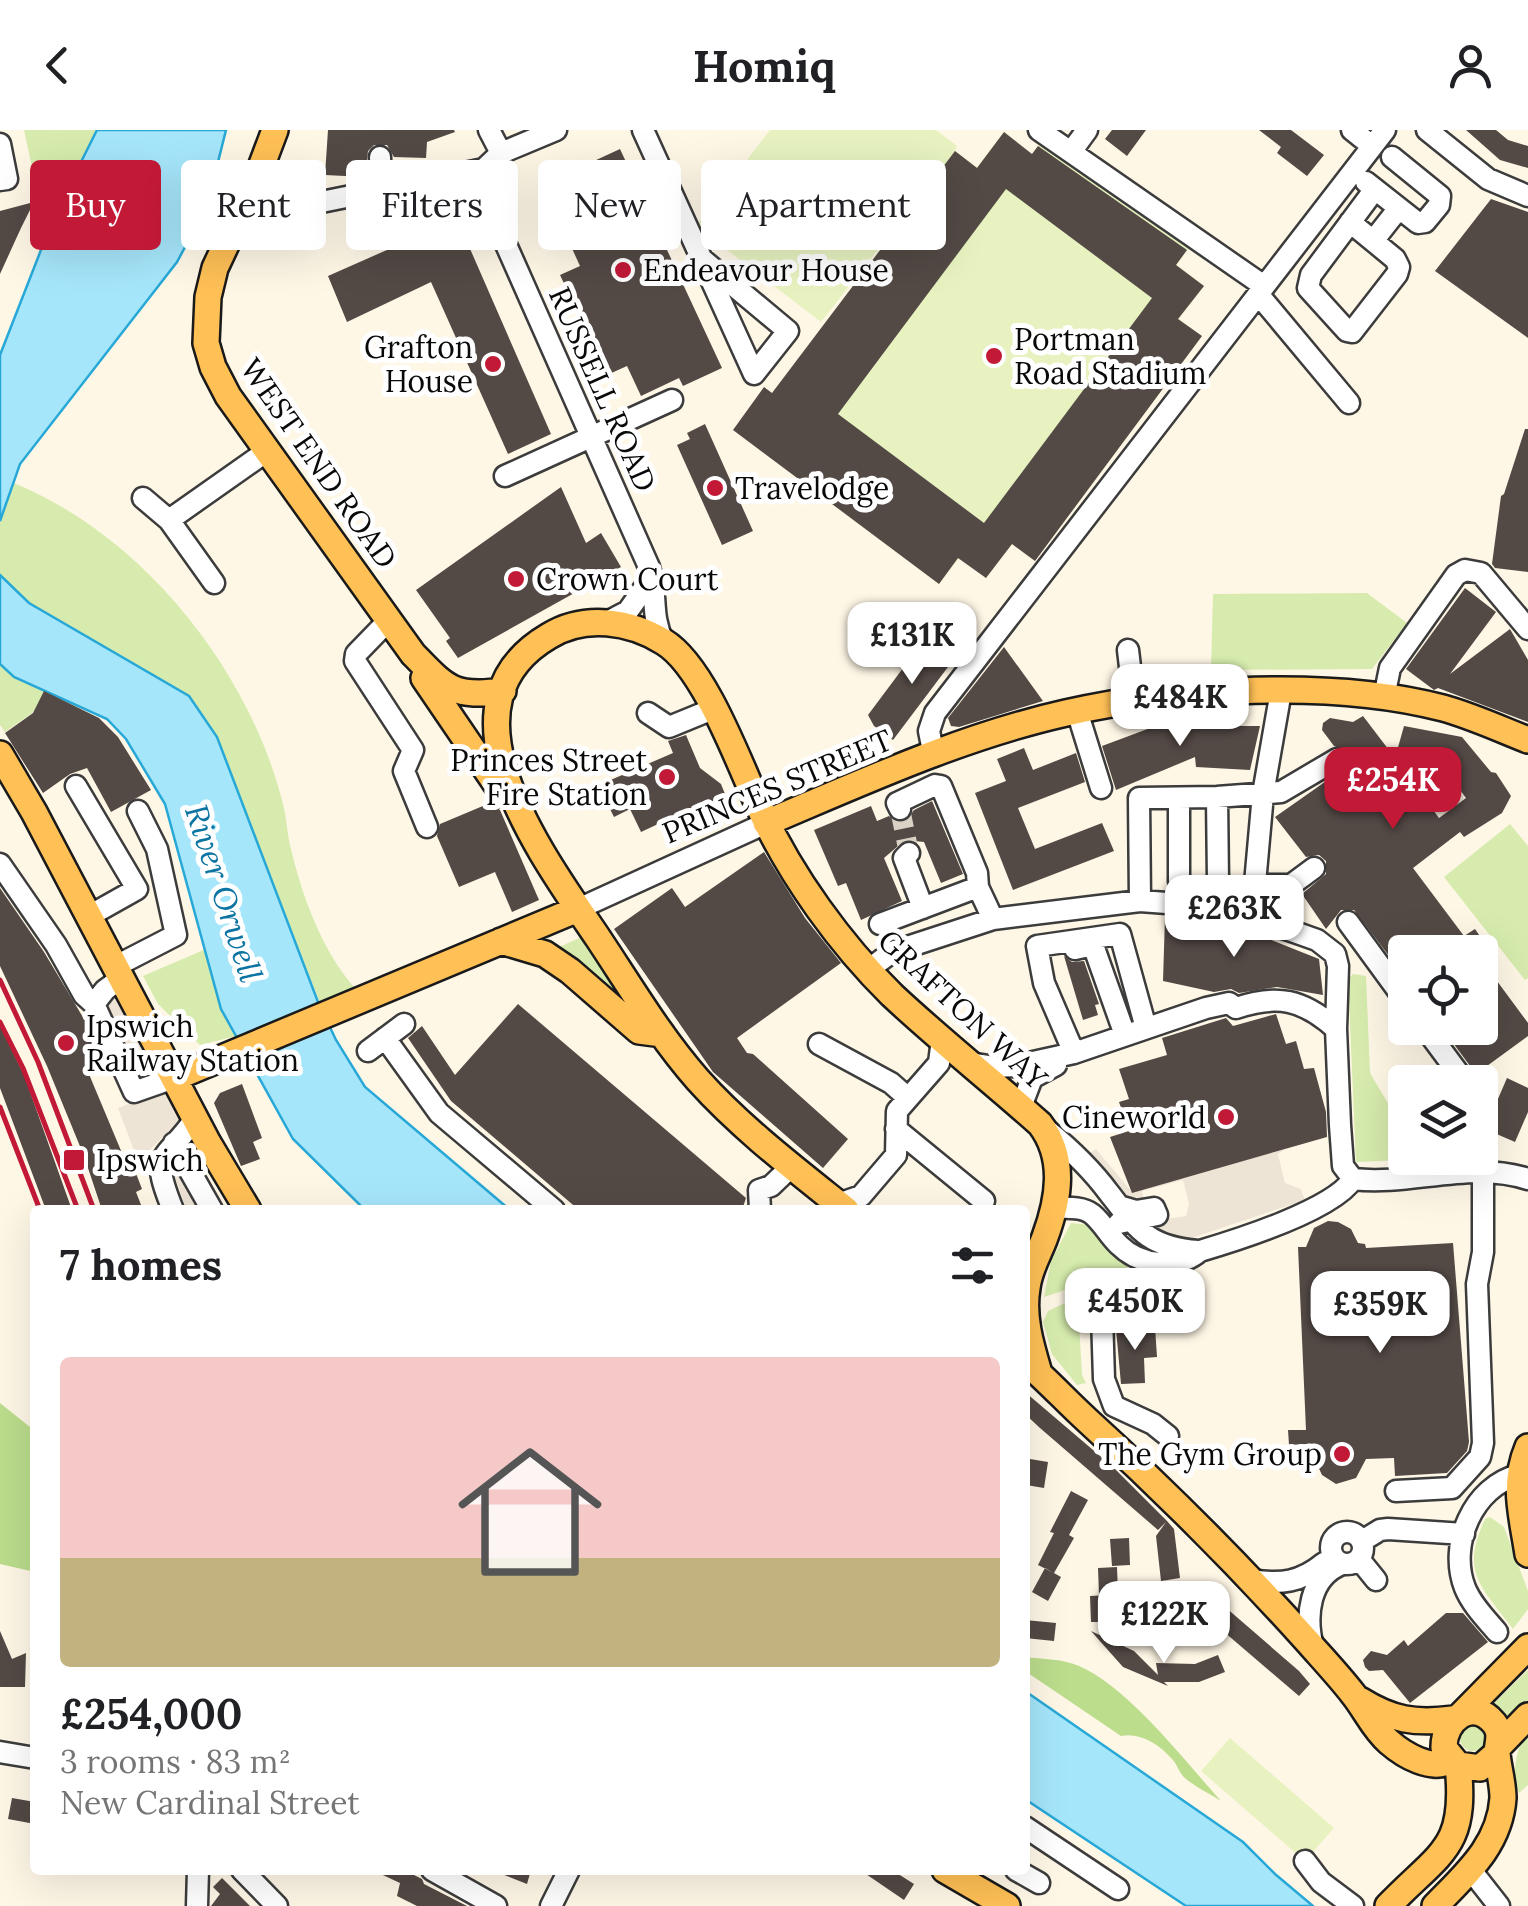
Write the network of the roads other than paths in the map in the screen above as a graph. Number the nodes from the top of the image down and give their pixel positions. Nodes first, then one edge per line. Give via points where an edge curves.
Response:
1 (275, 130) edge
2 (489, 130) edge
3 (556, 130) edge
4 (643, 130) edge
5 (1039, 130) edge
6 (1087, 130) edge
7 (1352, 130) edge
8 (1426, 130) edge
9 (1379, 138) edge
10 (0, 144) edge
11 (1071, 152) junction
12 (501, 154) junction
13 (380, 157) dead end
14 (1392, 157) dead end
15 (380, 160) edge
16 (494, 160) edge
17 (1353, 172) junction
18 (0, 180) edge
19 (1375, 189) junction
20 (1528, 196) edge
21 (1398, 208) junction
22 (1350, 222) junction
23 (1373, 241) junction
24 (508, 250) edge
25 (703, 260) junction
26 (1261, 290) junction
27 (672, 400) dead end
28 (1349, 403) dead end
29 (592, 439) junction
30 (267, 451) junction
31 (505, 476) dead end
32 (143, 498) dead end
33 (169, 520) junction
34 (652, 577) junction
35 (214, 583) dead end
36 (388, 620) junction
37 (607, 622) junction
38 (1528, 629) edge
39 (663, 642) junction
40 (1128, 650) dead end
41 (412, 654) junction
42 (503, 691) junction
43 (1281, 691) junction
44 (1384, 697) junction
45 (1134, 701) junction
46 (713, 709) junction
47 (1077, 710) junction
48 (648, 713) dead end
49 (1528, 740) edge
50 (0, 754) edge
51 (934, 756) junction
52 (1337, 759) dead end
53 (0, 776) edge
54 (76, 786) dead end
55 (1101, 788) dead end
56 (1263, 794) junction
57 (1216, 797) junction
58 (1179, 798) junction
59 (813, 804) junction
60 (900, 809) dead end
61 (138, 811) dead end
62 (524, 822) junction
63 (766, 823) junction
64 (427, 827) dead end
65 (48, 842) junction
66 (786, 854) junction
67 (906, 856) tunnel mouth
68 (0, 864) edge
69 (1314, 868) dead end
70 (555, 872) junction
71 (1179, 881) dead end
72 (1218, 882) dead end
73 (1257, 886) junction
74 (978, 887) junction
75 (1140, 901) junction
76 (922, 908) junction
77 (578, 909) junction
78 (89, 916) junction
79 (1252, 918) junction
80 (993, 919) junction
81 (1348, 922) dead end
82 (880, 924) dead end
83 (527, 930) junction
84 (500, 940) junction
85 (868, 970) junction
86 (117, 973) junction
87 (1041, 973) junction
88 (1388, 977) edge
89 (94, 1004) junction
90 (404, 1024) dead end
91 (1146, 1028) junction
92 (1336, 1030) junction
93 (662, 1034) junction
94 (1125, 1035) junction
95 (942, 1039) junction
96 (819, 1044) dead end
97 (1074, 1052) junction
98 (970, 1062) junction
99 (174, 1078) junction
100 (908, 1098) junction
101 (1020, 1107) junction
102 (195, 1119) junction
103 (1040, 1124) junction
104 (896, 1129) junction
105 (174, 1143) junction
106 (793, 1165) junction
107 (1498, 1171) edge
108 (1393, 1175) edge
109 (1475, 1175) edge
110 (1528, 1178) edge
111 (1353, 1179) junction
112 (984, 1201) dead end
113 (170, 1205) edge
114 (209, 1205) edge
115 (245, 1205) edge
116 (548, 1205) edge
117 (760, 1205) edge
118 (840, 1205) edge
119 (846, 1205) edge
120 (1051, 1213) junction
121 (1125, 1214) junction
122 (1102, 1224) junction
123 (1030, 1240) edge
124 (1200, 1251) junction
125 (1160, 1264) junction
126 (1030, 1277) edge
127 (1032, 1368) edge
128 (1168, 1436) dead end
129 (1528, 1447) edge
130 (1472, 1467) junction
131 (1518, 1475) junction
132 (1493, 1485) junction
133 (1396, 1491) dead end
134 (1464, 1534) junction
135 (1527, 1542) edge
136 (1349, 1555) junction
137 (1252, 1580) junction
138 (1376, 1580) dead end
139 (1497, 1632) dead end
140 (1313, 1647) junction
141 (1528, 1647) edge
142 (1356, 1697) junction
143 (1528, 1716) edge
144 (1457, 1717) junction
145 (1499, 1749) junction
146 (0, 1752) edge
147 (30, 1757) edge
148 (1454, 1762) junction
149 (1030, 1830) edge
150 (1305, 1861) dead end
151 (1478, 1869) junction
152 (198, 1875) edge
153 (247, 1875) edge
154 (441, 1875) edge
155 (566, 1875) edge
156 (954, 1875) edge
157 (1025, 1875) edge
158 (1039, 1883) dead end
159 (1118, 1889) dead end
160 (198, 1906) edge
161 (276, 1906) edge
162 (496, 1906) edge
163 (551, 1906) edge
164 (1007, 1906) edge
165 (1353, 1906) edge
166 (1388, 1906) edge
167 (1436, 1906) edge
168 (1499, 1906) edge
169 (1512, 1906) edge

1 - 30 main road, WEST END ROAD via 215,268 205,321 213,367
2 - 12 street
3 - 12 street
4 - 25 street
5 - 11 street
6 - 11 street
7 - 9 street
8 - 20 street via 1488,179
9 - 17 street
10 - 18 street via 6,179
11 - 26 street
12 - 16 street
13 - 15 street
14 - 21 street via 1441,200 1422,224
17 - 19 street
17 - 26 street
19 - 21 street
19 - 22 street
21 - 23 street
22 - 23 street
22 - 23 street via 1308,281 1347,331 1359,326 1397,274 1395,258
24 - 29 street, RUSSELL ROAD
25 - 25 street via 788,330 754,374 711,276
26 - 28 street
26 - 51 street via 935,712 929,731
27 - 29 street
29 - 31 street
29 - 34 street, RUSSELL ROAD
30 - 33 street
30 - 36 main road, WEST END ROAD
32 - 33 street
33 - 35 street
34 - 37 street via 628,610
34 - 39 street, RUSSELL ROAD via 652,611
36 - 41 main road, WEST END ROAD
36 - 64 street via 355,661 413,750 404,771
37 - 39 main road
37 - 42 main road via 550,634 516,664
38 - 44 street via 1481,573 1465,570 1390,668
39 - 46 main road via 692,669
40 - 45 street
41 - 42 main road, WEST END ROAD via 456,692
41 - 62 main road, WEST END ROAD
42 - 62 main road via 498,746
43 - 44 main road, PRINCES STREET
43 - 45 main road, PRINCES STREET
43 - 56 street
44 - 49 main road, PRINCES STREET via 1469,716
45 - 47 main road, PRINCES STREET
46 - 48 street via 668,726
46 - 63 main road
47 - 51 main road, PRINCES STREET
47 - 55 street
50 - 65 main road
51 - 59 main road, PRINCES STREET
52 - 56 street via 1281,792
53 - 65 main road
54 - 78 street via 137,888
56 - 57 street
56 - 73 street
57 - 58 street
57 - 72 street
58 - 71 street
58 - 75 street via 1139,798
59 - 63 main road, PRINCES STREET
59 - 66 main road via 788,835
60 - 74 street via 897,802 941,786
61 - 86 street via 157,849 176,935
62 - 70 main road
63 - 66 main road, GRAFTON WAY
63 - 77 street, PRINCES STREET
65 - 78 main road
66 - 85 main road, GRAFTON WAY
67 - 76 street
68 - 89 street
69 - 73 street via 1292,885
70 - 77 main road
70 - 83 main road via 553,898
73 - 79 street
74 - 76 street
74 - 80 street
75 - 79 street
75 - 80 street
76 - 82 street
77 - 83 main road, PRINCES STREET
77 - 93 main road
78 - 86 main road
79 - 92 street via 1328,946 1338,966
80 - 85 street via 892,952
81 - 88 street
83 - 84 main road, PRINCES STREET
84 - 93 main road via 545,954 639,1030
84 - 99 main road, PRINCES STREET
85 - 95 main road, GRAFTON WAY
86 - 89 street
86 - 99 main road
87 - 91 street via 1037,946 1120,934
87 - 94 street via 1048,954 1093,945
87 - 97 street
89 - 99 street via 134,1092
90 - 116 street via 376,1044 440,1112
91 - 92 street via 1264,998 1308,1008
91 - 94 street
92 - 111 street via 1342,1166
93 - 106 main road via 700,1082
94 - 97 street
95 - 98 main road, GRAFTON WAY
95 - 100 street via 939,1063
96 - 100 street
97 - 98 street via 1004,1068
97 - 101 street via 1032,1078
98 - 101 main road, GRAFTON WAY
99 - 102 main road
100 - 104 street via 897,1111
101 - 103 main road, GRAFTON WAY
102 - 105 street
102 - 115 main road
103 - 120 main road, GRAFTON WAY via 1057,1157
103 - 121 street
104 - 112 street
104 - 119 street via 896,1155 862,1196
105 - 113 street via 159,1164
105 - 114 street
106 - 117 street via 760,1190
106 - 118 main road
107 - 110 street
108 - 111 street
109 - 130 street via 1483,1252 1477,1284 1482,1443
111 - 124 street via 1342,1192 1284,1221
120 - 122 street via 1083,1209
120 - 123 main road
120 - 126 main road, GRAFTON WAY
121 - 122 street
121 - 124 street via 1164,1246
122 - 125 street via 1123,1249
124 - 125 street
125 - 128 street via 1171,1288 1164,1312 1102,1316 1104,1378 1114,1406
127 - 137 main road, GRAFTON WAY
129 - 131 main road
130 - 132 street
130 - 133 street via 1452,1488
131 - 132 street
131 - 135 main road
132 - 134 street
134 - 136 street via 1380,1530
134 - 139 street via 1464,1586
136 - 137 street via 1295,1581
136 - 138 street
136 - 140 street via 1328,1572 1311,1600
137 - 140 main road, GRAFTON WAY
140 - 142 main road, GRAFTON WAY
141 - 144 main road
142 - 144 main road via 1391,1718 1420,1723
142 - 148 main road, GRAFTON WAY via 1367,1719 1398,1749 1428,1763
143 - 145 main road
144 - 145 main road via 1487,1716
144 - 148 main road via 1444,1736
145 - 148 main road via 1480,1768
145 - 151 main road via 1502,1804
146 - 147 street
148 - 166 main road via 1460,1816 1454,1835
149 - 159 street
150 - 165 street
151 - 167 main road
151 - 168 street
151 - 169 street
152 - 160 street
153 - 161 street
154 - 162 street
155 - 163 street
156 - 164 main road
157 - 158 street

